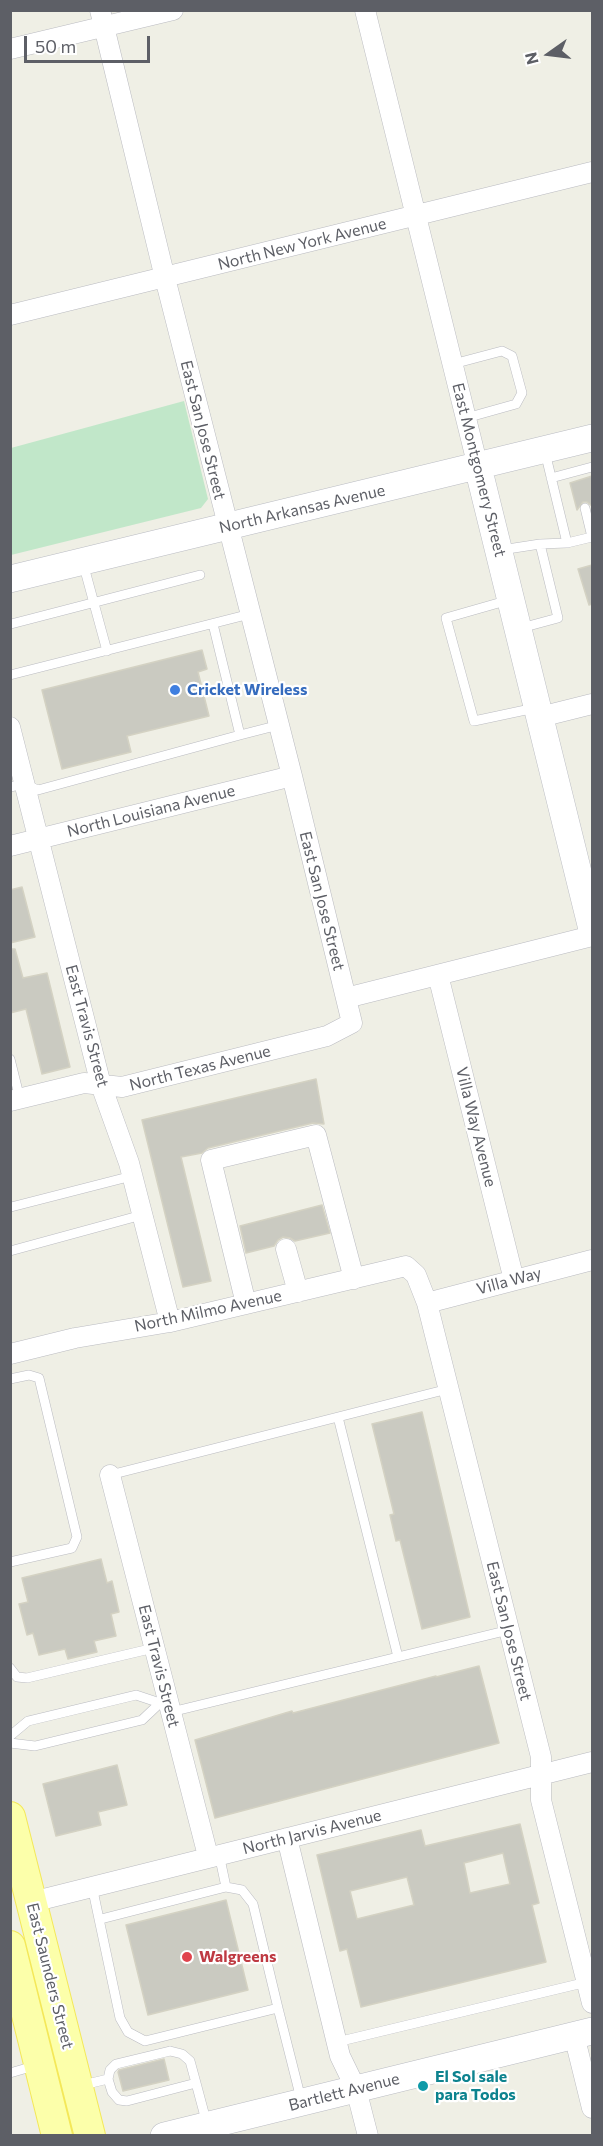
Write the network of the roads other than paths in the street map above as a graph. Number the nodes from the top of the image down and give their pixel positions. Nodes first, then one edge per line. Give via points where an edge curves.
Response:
1 (173, 10) edge
2 (365, 10) edge
3 (102, 19) edge
4 (10, 50) edge
5 (592, 172) edge
6 (416, 217) junction
7 (165, 278) junction
8 (10, 315) edge
9 (453, 364) junction
10 (466, 418) junction
11 (592, 438) edge
12 (544, 450) junction
13 (478, 466) junction
14 (592, 467) edge
15 (551, 478) junction
16 (585, 508) dead end
17 (227, 527) junction
18 (592, 537) edge
19 (567, 543) junction
20 (540, 544) junction
21 (499, 550) junction
22 (83, 561) junction
23 (200, 575) dead end
24 (10, 579) edge
25 (511, 599) junction
26 (94, 602) junction
27 (250, 615) junction
28 (11, 624) edge
29 (213, 624) junction
30 (518, 629) junction
31 (107, 651) junction
32 (10, 675) edge
33 (592, 704) edge
34 (539, 712) junction
35 (279, 725) junction
36 (10, 728) edge
37 (240, 735) junction
38 (292, 776) junction
39 (17, 785) edge
40 (38, 839) junction
41 (10, 846) edge
42 (592, 929) edge
43 (592, 936) edge
44 (438, 975) junction
45 (346, 998) junction
46 (352, 1023) joint
47 (10, 1059) edge
48 (101, 1085) junction
49 (15, 1100) edge
50 (132, 1176) junction
51 (11, 1207) edge
52 (142, 1215) junction
53 (286, 1249) dead end
54 (10, 1251) edge
55 (592, 1260) edge
56 (406, 1266) joint
57 (354, 1278) junction
58 (514, 1280) junction
59 (298, 1292) junction
60 (427, 1303) junction
61 (246, 1304) junction
62 (170, 1322) junction
63 (10, 1354) edge
64 (10, 1380) edge
65 (448, 1389) junction
66 (338, 1417) junction
67 (110, 1475) joint
68 (10, 1562) edge
69 (509, 1630) junction
70 (154, 1648) junction
71 (398, 1657) junction
72 (10, 1668) edge
73 (166, 1705) junction
74 (10, 1736) edge
75 (10, 1743) edge
76 (592, 1762) edge
77 (541, 1775) junction
78 (10, 1817) edge
79 (287, 1838) junction
80 (213, 1855) junction
81 (92, 1886) junction
82 (226, 1887) junction
83 (32, 1902) junction
84 (100, 1919) junction
85 (10, 1946) edge
86 (587, 1982) junction
87 (592, 2003) edge
88 (278, 2008) junction
89 (583, 2033) edge
90 (337, 2042) junction
91 (40, 2064) junction
92 (10, 2073) edge
93 (108, 2079) junction
94 (196, 2082) junction
95 (77, 2086) junction
96 (356, 2090) junction
97 (301, 2103) junction
98 (592, 2108) edge
99 (223, 2124) junction
100 (168, 2135) edge
101 (57, 2136) edge
102 (90, 2136) edge
103 (368, 2136) edge

1 - 3 street
2 - 6 street, East Montgomery Street
3 - 4 street
3 - 7 street, East San Jose Street
5 - 6 street, North New York Avenue
6 - 7 street, North New York Avenue
6 - 9 street, East Montgomery Street
7 - 8 street, North New York Avenue
7 - 17 street, East San Jose Street
9 - 10 street, East Montgomery Street
9 - 10 lane via 502,351 512,356 522,393 516,404
10 - 13 street, East Montgomery Street
11 - 12 main road, North Arkansas Avenue
12 - 13 main road, North Arkansas Avenue
12 - 15 lane
13 - 17 main road, North Arkansas Avenue
13 - 21 main road, East Montgomery Street
14 - 15 lane via 578,476
15 - 19 lane
16 - 18 lane
17 - 22 main road, North Arkansas Avenue
17 - 27 street, East San Jose Street
18 - 19 lane
19 - 20 lane
20 - 21 lane
20 - 30 lane via 558,618
21 - 25 main road, East Montgomery Street
22 - 24 main road, North Arkansas Avenue
22 - 26 lane
23 - 26 lane
25 - 30 main road, East Montgomery Street
25 - 34 lane via 446,618 474,721
26 - 28 lane
26 - 31 lane
27 - 29 lane
27 - 35 street, East San Jose Street
29 - 31 lane
29 - 37 lane
30 - 34 main road, East Montgomery Street
31 - 32 lane
33 - 34 street
34 - 42 main road, East Montgomery Street
35 - 37 lane
35 - 38 street, East San Jose Street
36 - 39 street, East Travis Street
37 - 39 lane via 38,790
38 - 40 street, North Louisiana Avenue
38 - 45 street, East San Jose Street
39 - 40 street, East Travis Street
40 - 41 street, North Louisiana Avenue
40 - 48 street, East Travis Street
43 - 44 street
44 - 45 street
44 - 58 street, Villa Way Avenue
45 - 46 street, East San Jose Street
46 - 48 street, North Texas Avenue via 327,1036 122,1087
47 - 49 lane
48 - 49 street, North Texas Avenue via 84,1083
48 - 50 street, East Travis Street
50 - 51 lane
50 - 52 street, East Travis Street
52 - 54 lane
52 - 62 street, East Travis Street
53 - 59 street
55 - 58 street, Villa Way
56 - 57 street, North Milmo Avenue
56 - 60 street, East San Jose Street via 416,1275
57 - 59 street, North Milmo Avenue
57 - 61 street via 316,1136 210,1160
58 - 60 street, Villa Way
59 - 61 street, North Milmo Avenue
60 - 65 street, East San Jose Street
61 - 62 street, North Milmo Avenue
62 - 63 street, North Milmo Avenue
64 - 68 lane via 29,1375 39,1378 77,1537 72,1548
65 - 66 lane
65 - 69 street, East San Jose Street
66 - 67 lane
66 - 71 lane
67 - 70 street, East Travis Street
69 - 71 lane
69 - 77 street, East San Jose Street via 541,1757
70 - 72 lane via 27,1678 17,1677
70 - 73 street, East Travis Street
71 - 73 lane
73 - 74 lane via 136,1695 28,1721
73 - 75 lane via 141,1720 35,1746
73 - 80 street, East Travis Street
76 - 77 street, North Jarvis Avenue
77 - 79 street, North Jarvis Avenue
77 - 86 street, East San Jose Street via 542,1800
78 - 83 main road, East Saunders Street
79 - 80 street, North Jarvis Avenue
79 - 90 street
80 - 81 street, North Jarvis Avenue
80 - 82 lane
81 - 83 street, North Jarvis Avenue
81 - 84 lane
82 - 84 lane
82 - 88 lane via 242,1890 253,1904
83 - 95 main road, East Saunders Street
84 - 88 lane via 120,2018 128,2032 146,2041
85 - 91 main road, East Saunders Street
86 - 87 street, East San Jose Street
86 - 90 lane
88 - 97 lane
89 - 96 main road, Bartlett Avenue
89 - 98 street
90 - 96 street
91 - 92 lane
91 - 101 main road, East Saunders Street
93 - 94 lane via 112,2092 119,2100 127,2101
93 - 94 lane via 116,2064 170,2051 190,2061
93 - 95 lane
94 - 99 lane
95 - 102 main road, East Saunders Street
96 - 97 main road, Bartlett Avenue
96 - 103 street
97 - 99 main road, Bartlett Avenue
99 - 100 main road, Bartlett Avenue

